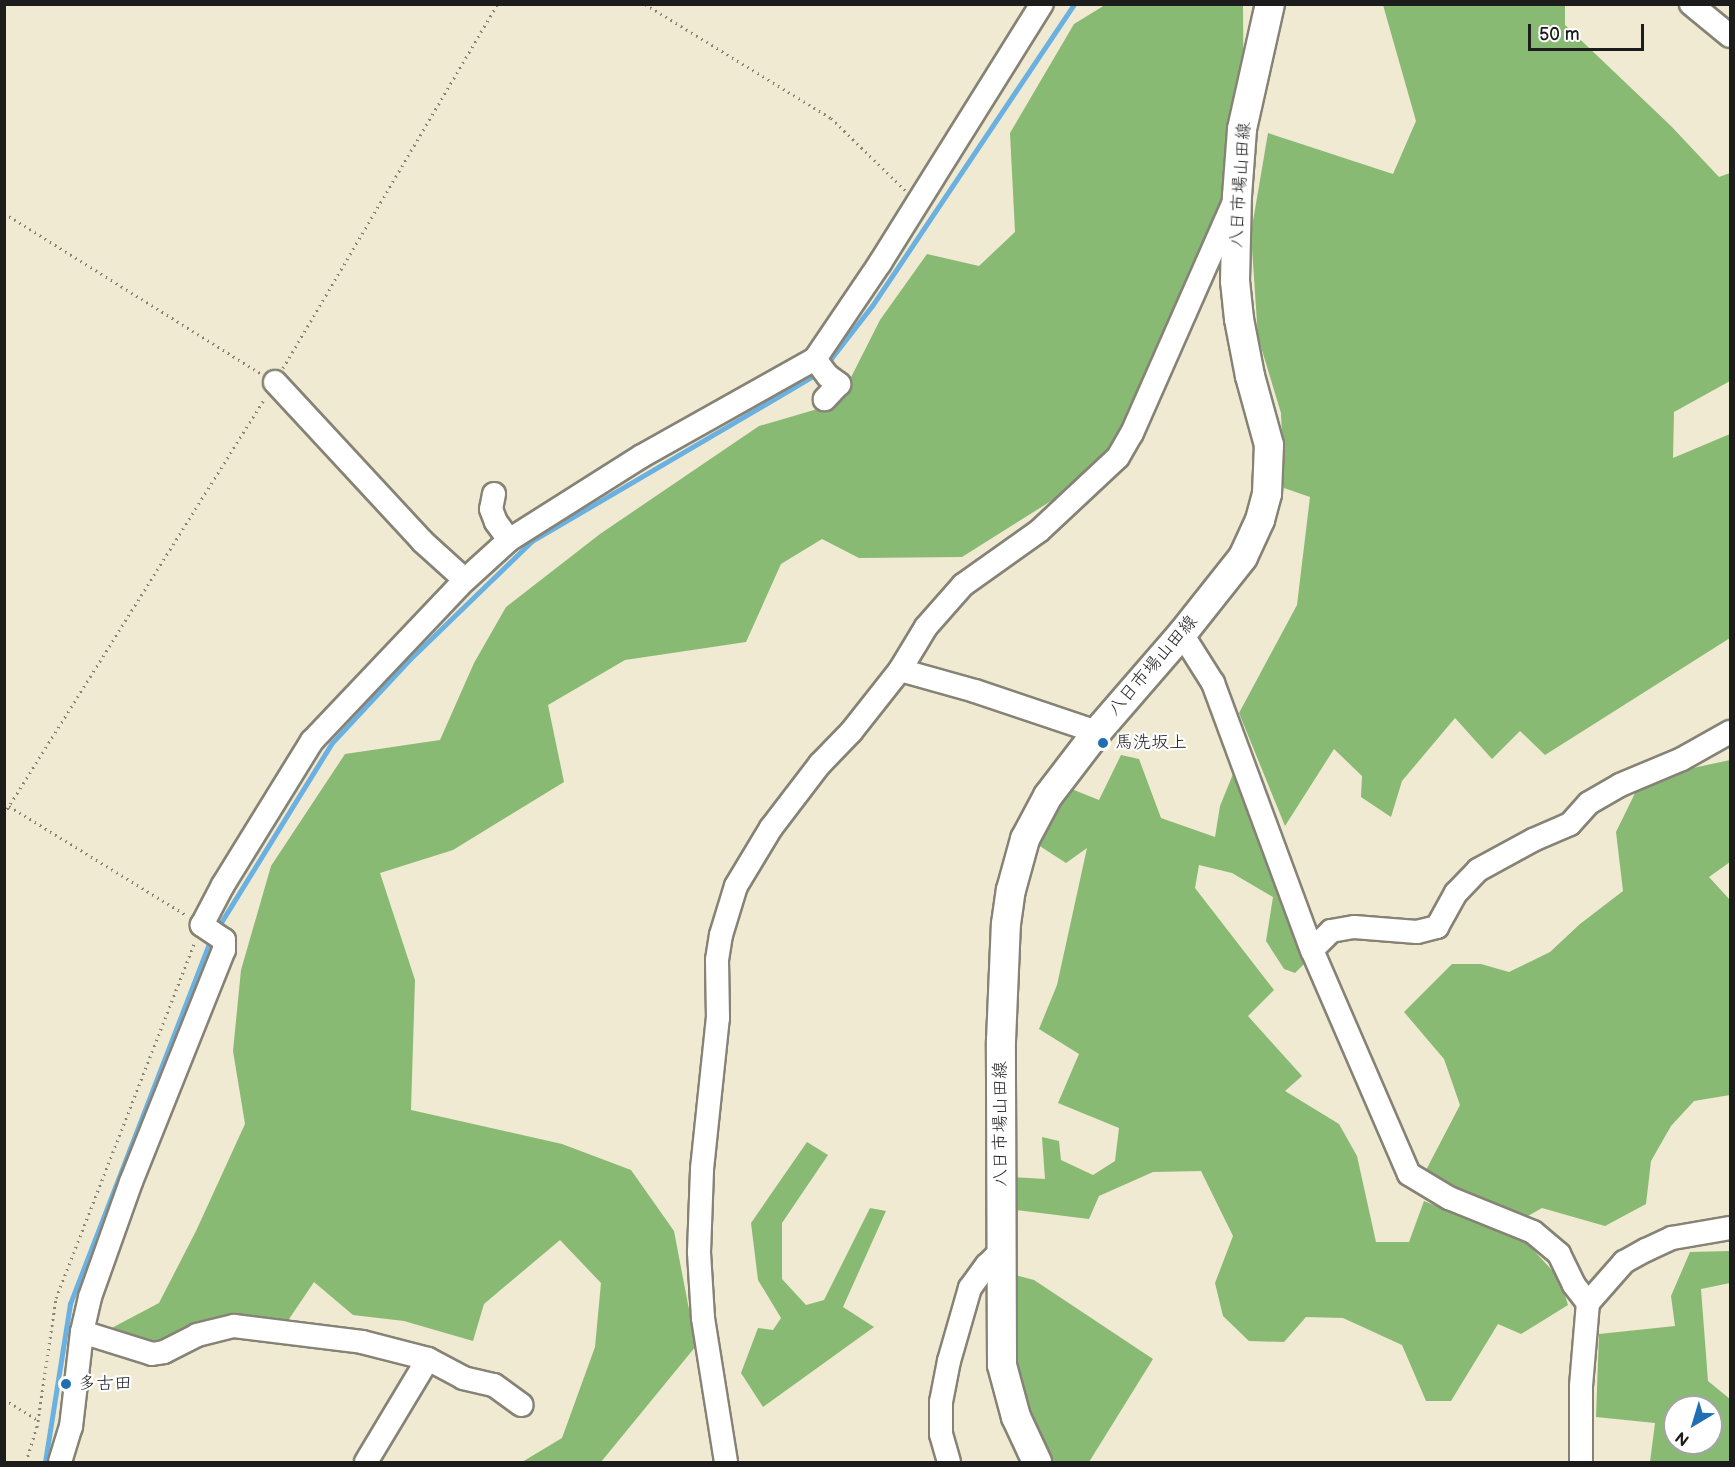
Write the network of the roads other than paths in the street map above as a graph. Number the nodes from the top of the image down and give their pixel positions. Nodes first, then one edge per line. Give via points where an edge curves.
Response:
1 (1042, 4) edge
2 (1270, 4) edge
3 (1691, 4) edge
4 (1731, 36) edge
5 (1237, 196) junction
6 (815, 359) junction
7 (275, 382) road end
8 (825, 399) dead end
9 (494, 494) dead end
10 (508, 540) junction
11 (465, 580) junction
12 (1182, 634) junction
13 (900, 670) junction
14 (1097, 732) junction
15 (1731, 732) edge
16 (1312, 950) junction
17 (1731, 1228) edge
18 (1003, 1249) junction
19 (1588, 1303) junction
20 (82, 1332) junction
21 (428, 1359) junction
22 (522, 1405) dead end
23 (724, 1461) edge
24 (60, 1462) edge
25 (366, 1462) edge
26 (949, 1462) edge
27 (1038, 1462) edge
28 (1581, 1462) edge

1 - 6 street via 880,263
2 - 5 main road, 八日市場山田線 via 1242,129
3 - 4 street
5 - 12 main road, 八日市場山田線 via 1239,319 1269,445 1267,494 1243,557
5 - 13 street via 1118,457 1039,531 963,585 926,627
6 - 8 street via 839,384
6 - 10 street via 642,456
7 - 11 street via 422,542
9 - 10 street via 491,509
10 - 11 street
11 - 20 street via 312,741 202,925 224,940 224,950 130,1182 90,1297
12 - 14 main road, 八日市場山田線
12 - 16 street via 1213,682
13 - 14 street
13 - 23 street via 771,828 736,886 721,935 699,1252 703,1318
14 - 18 main road, 八日市場山田線 via 1035,816 1014,873 1006,924 1001,1041
15 - 16 street via 1682,759 1620,785 1589,803 1570,824 1478,870 1456,893 1437,927 1417,932 1354,927 1331,931
16 - 19 street via 1409,1174 1449,1198 1533,1232 1559,1254
17 - 19 street via 1672,1238 1646,1250 1624,1262
18 - 26 street via 970,1288 949,1361 941,1402 941,1434
18 - 27 main road, 八日市場山田線 via 1002,1365 1016,1417
19 - 28 street via 1581,1386
20 - 21 street via 152,1354 197,1335 234,1326 363,1342
20 - 24 street via 71,1427
21 - 22 street via 463,1378 494,1385
21 - 25 street

